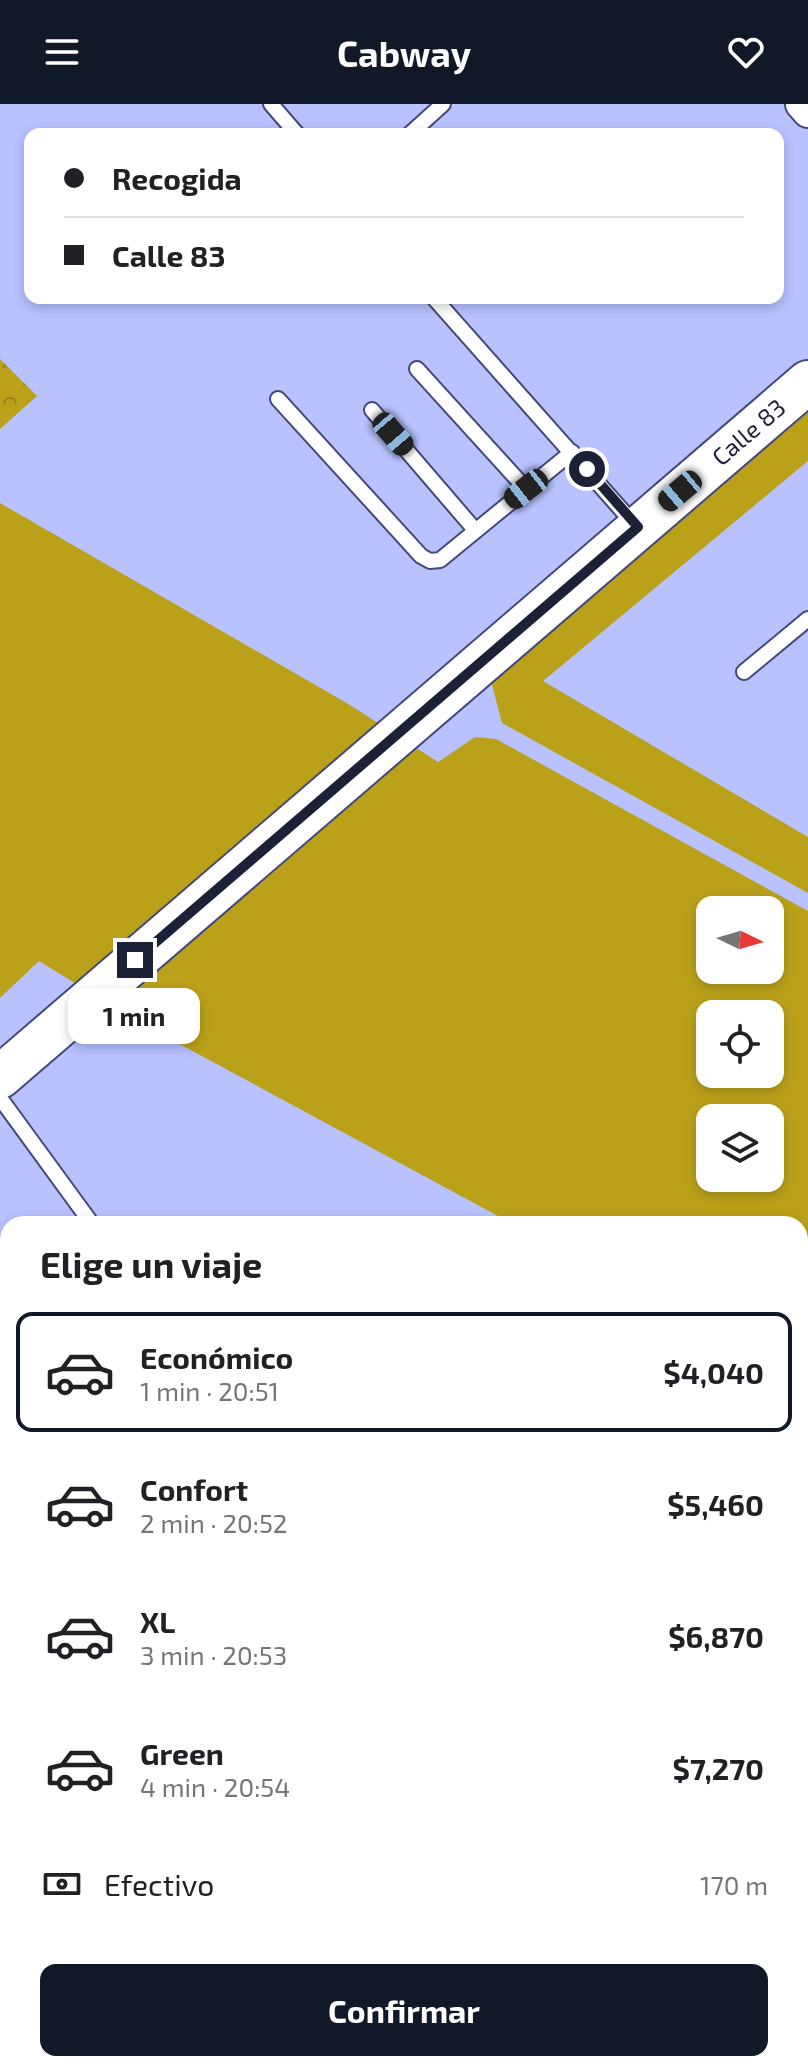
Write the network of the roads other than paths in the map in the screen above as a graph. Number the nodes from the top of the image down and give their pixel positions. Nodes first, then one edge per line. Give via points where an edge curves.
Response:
1 (271, 104) edge
2 (443, 104) edge
3 (801, 104) edge
4 (808, 112) edge
5 (292, 128) edge
6 (417, 128) edge
7 (439, 304) edge
8 (417, 369) dead end
9 (808, 382) edge
10 (278, 399) dead end
11 (372, 410) dead end
12 (572, 452) junction
13 (526, 489) junction
14 (638, 527) junction
15 (475, 530) junction
16 (808, 619) edge
17 (744, 672) dead end
18 (0, 1077) edge
19 (0, 1098) edge
20 (86, 1216) edge

1 - 5 lane
2 - 6 lane
3 - 4 street
7 - 12 lane
8 - 13 lane
9 - 14 street, Calle 83
10 - 15 lane via 421,556 440,560
11 - 15 lane
12 - 13 lane
12 - 14 lane
13 - 15 lane
14 - 18 street, Calle 83
16 - 17 lane
19 - 20 lane

